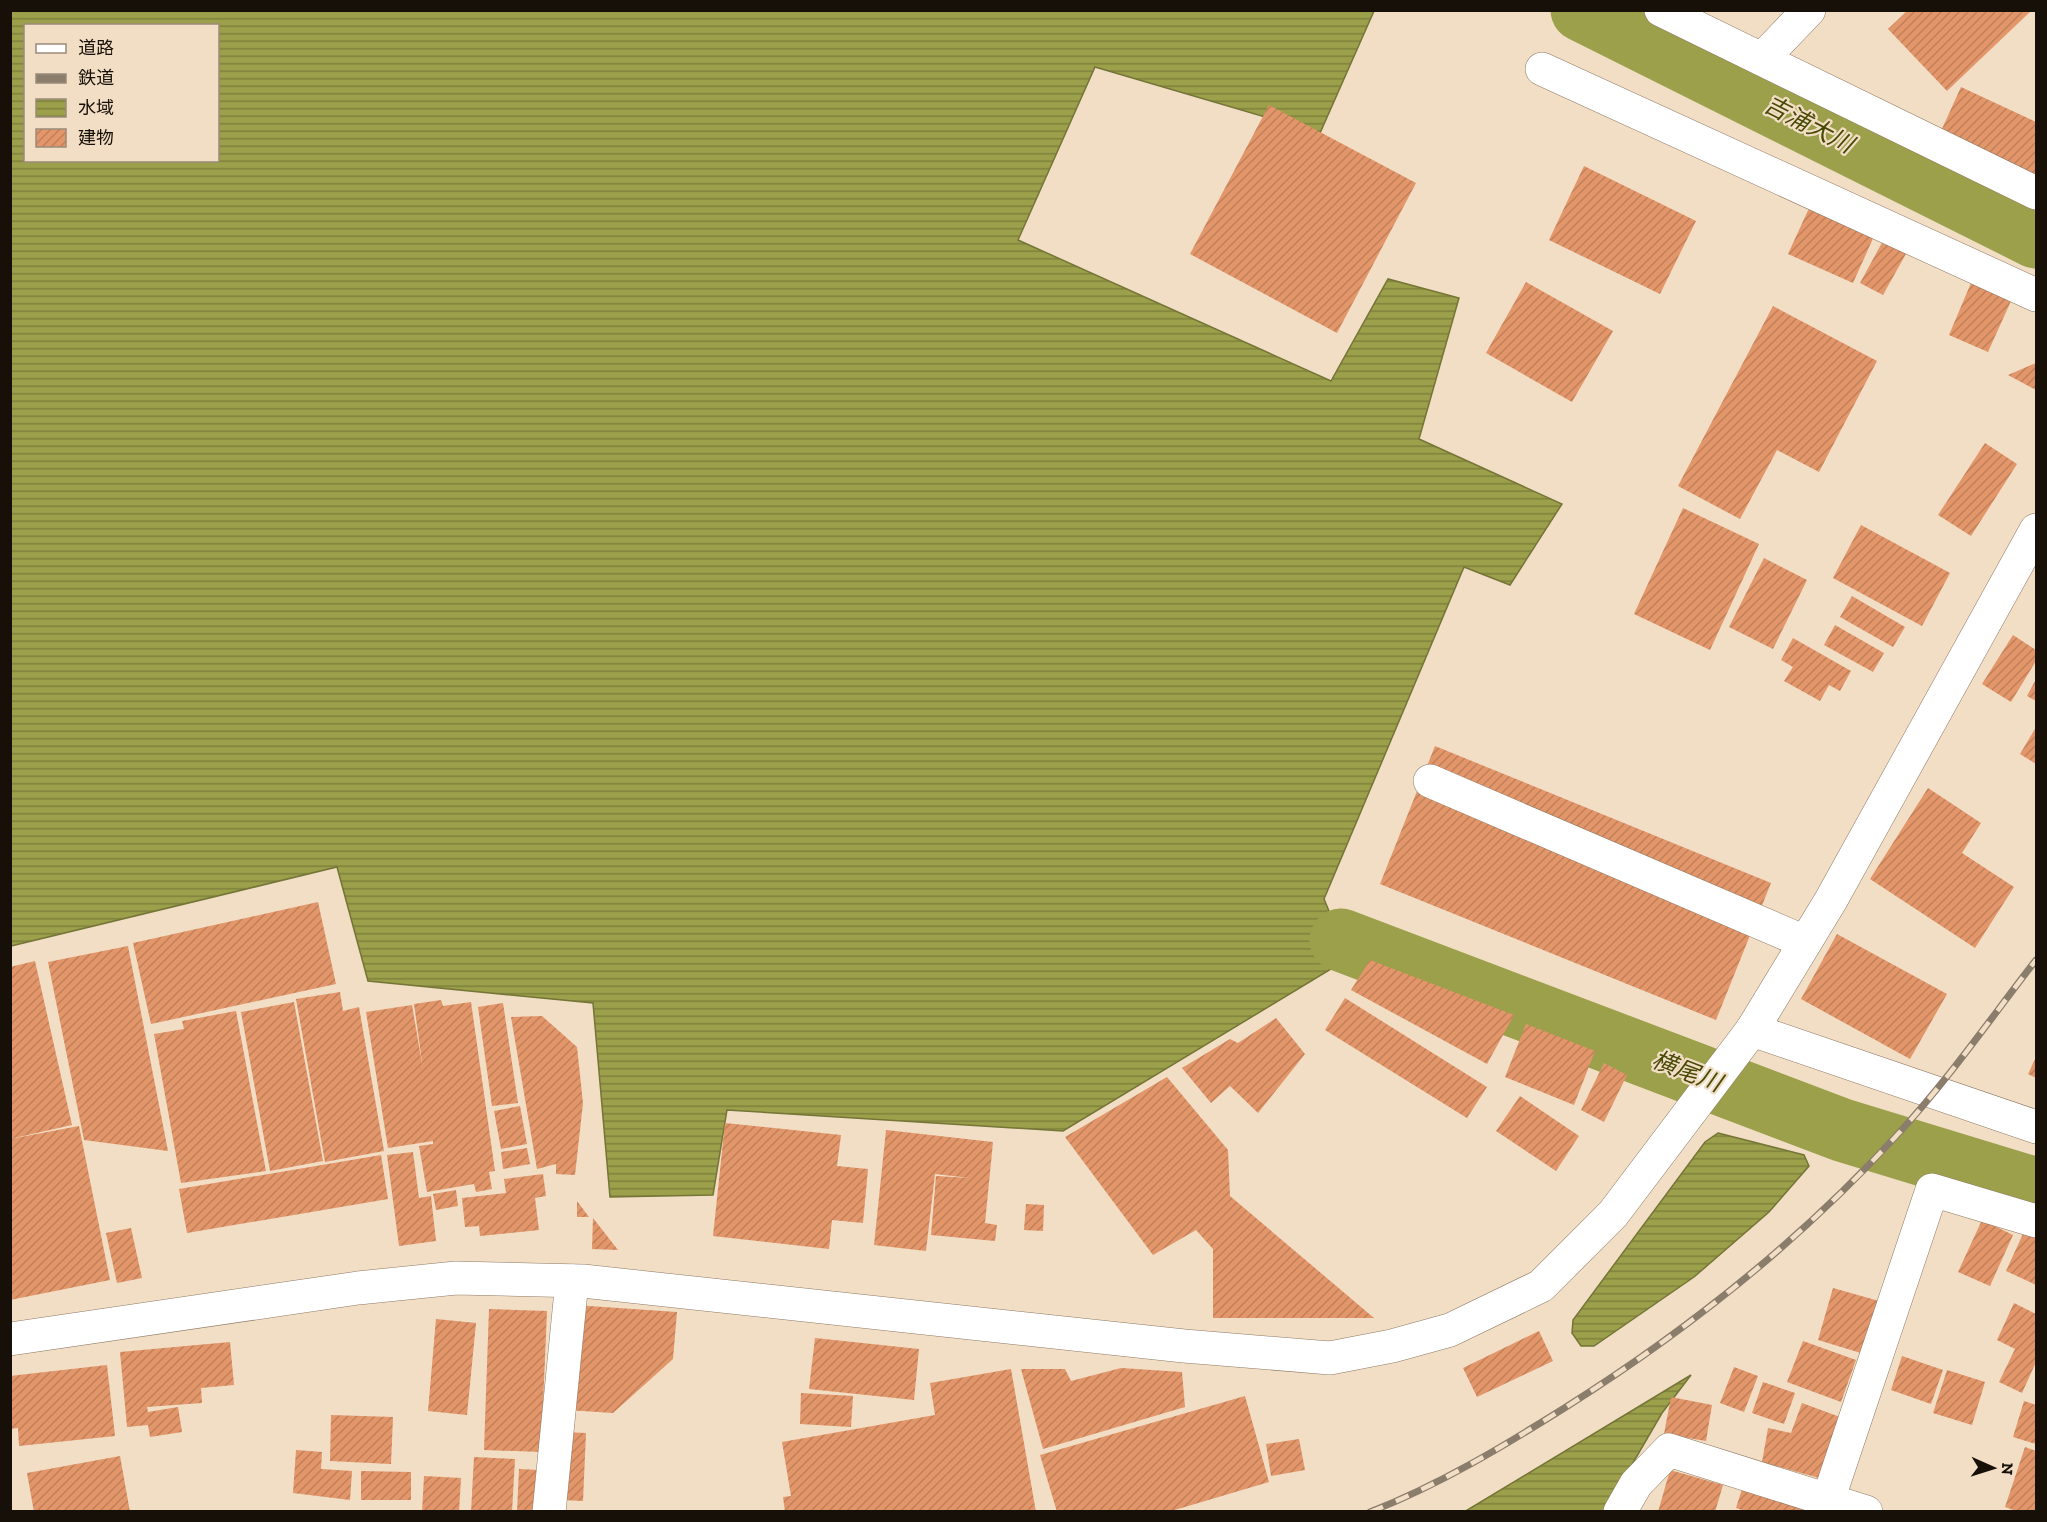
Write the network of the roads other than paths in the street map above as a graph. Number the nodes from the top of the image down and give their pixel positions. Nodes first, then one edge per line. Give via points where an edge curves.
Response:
1 (1661, 10) edge
2 (1809, 10) edge
3 (1761, 59) junction
4 (1542, 69) dead end
5 (2037, 194) edge
6 (2037, 295) edge
7 (2037, 530) edge
8 (1430, 781) dead end
9 (1805, 942) junction
10 (1752, 1030) junction
11 (2037, 1127) edge
12 (2037, 1221) edge
13 (572, 1281) junction
14 (10, 1339) edge
15 (1826, 1506) edge
16 (549, 1512) edge
17 (1620, 1512) edge
18 (1866, 1512) edge

1 - 3 street
2 - 3 street
3 - 5 street
4 - 6 street
7 - 9 street
8 - 9 street
9 - 10 street
10 - 11 street
10 - 13 street via 1613,1214 1541,1286 1450,1330 1392,1346 1330,1358 1172,1345
12 - 15 street via 1932,1190
13 - 14 street via 456,1278 358,1288
13 - 16 street
15 - 17 street via 1669,1450 1636,1484
15 - 18 street

